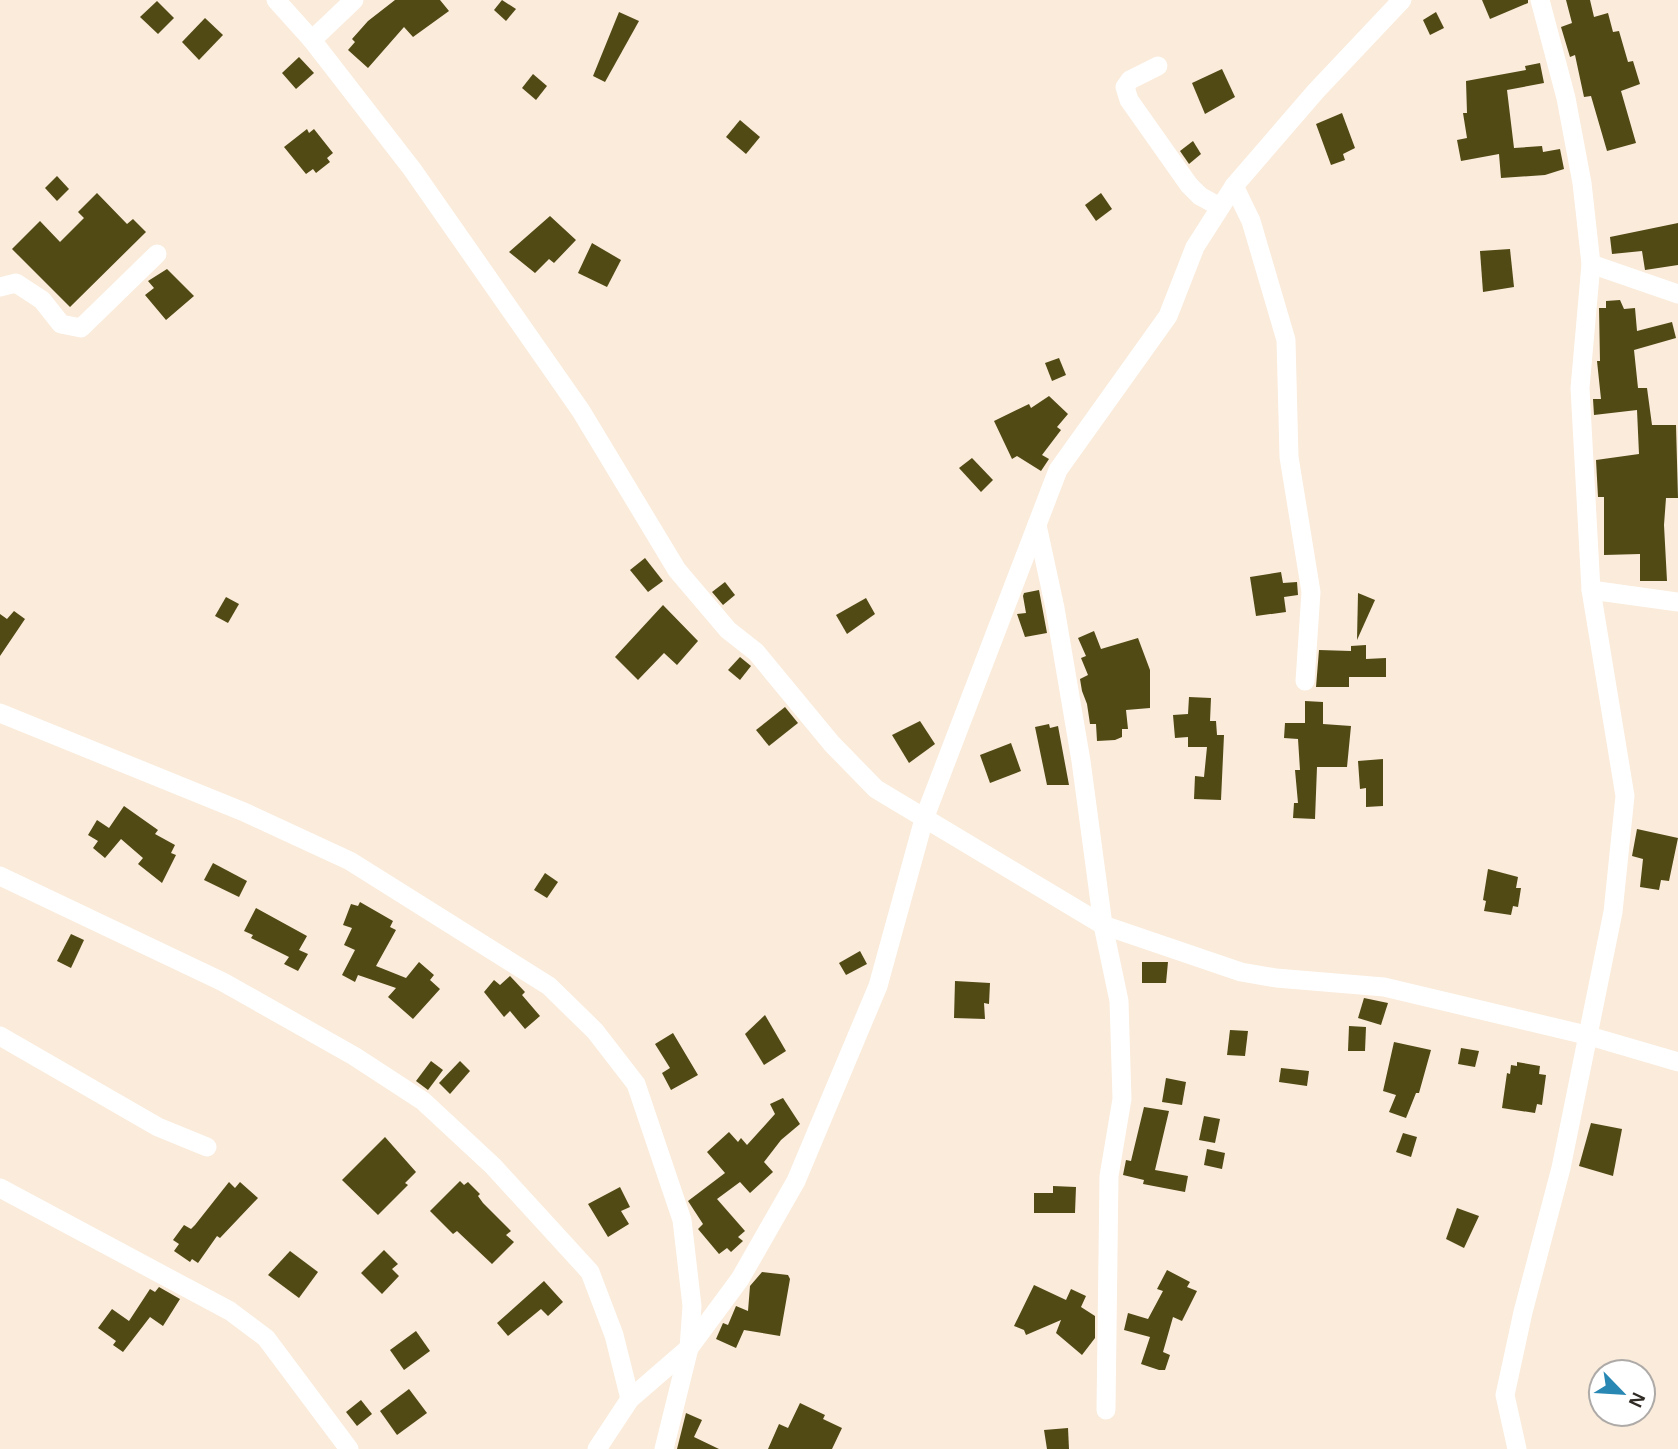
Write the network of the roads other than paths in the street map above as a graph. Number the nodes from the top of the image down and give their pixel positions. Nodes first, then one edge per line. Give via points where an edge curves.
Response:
1 (276, 0) edge
2 (354, 0) edge
3 (1402, 0) edge
4 (1540, 0) edge
5 (312, 40) junction
6 (1158, 66) dead end
7 (1234, 186) junction
8 (1220, 207) junction
9 (158, 254) dead end
10 (1591, 264) junction
11 (0, 287) edge
12 (1678, 294) edge
13 (1037, 524) junction
14 (1591, 590) junction
15 (1678, 603) edge
16 (1305, 681) dead end
17 (0, 713) edge
18 (924, 819) junction
19 (0, 876) edge
20 (1103, 925) junction
21 (1586, 1035) junction
22 (0, 1036) edge
23 (1678, 1062) edge
24 (208, 1147) dead end
25 (0, 1188) edge
26 (689, 1348) junction
27 (630, 1399) junction
28 (1106, 1410) dead end
29 (349, 1449) edge
30 (597, 1449) edge
31 (664, 1449) edge
32 (1517, 1449) edge

1 - 5 street
2 - 5 street
3 - 7 street via 1315,90
4 - 10 street via 1583,183
5 - 18 street via 412,169 580,411 677,570 876,789
6 - 8 street via 1130,80 1125,87 1129,100 1189,185
7 - 8 street
7 - 16 street via 1251,221 1286,340 1289,457 1311,592
8 - 13 street via 1195,247 1168,316 1058,470
9 - 11 street via 81,328 61,324 42,300 16,283
10 - 12 street
10 - 14 street via 1580,388
13 - 18 street
13 - 20 street via 1081,761
14 - 15 street
14 - 21 street via 1625,796 1613,912
17 - 26 street via 244,811 350,861 549,986 595,1031 636,1084 682,1220 692,1306
18 - 20 street
18 - 26 street via 878,986 796,1181 740,1279
19 - 27 street via 223,982 423,1101 493,1166 590,1272 614,1335
20 - 21 street via 1241,972 1384,988
20 - 28 street via 1119,1002 1122,1099 1109,1176
21 - 23 street
21 - 32 street via 1562,1168 1522,1312 1505,1395
22 - 24 street via 158,1127
25 - 29 street via 230,1311 266,1338
26 - 27 street
26 - 31 street
27 - 30 street

